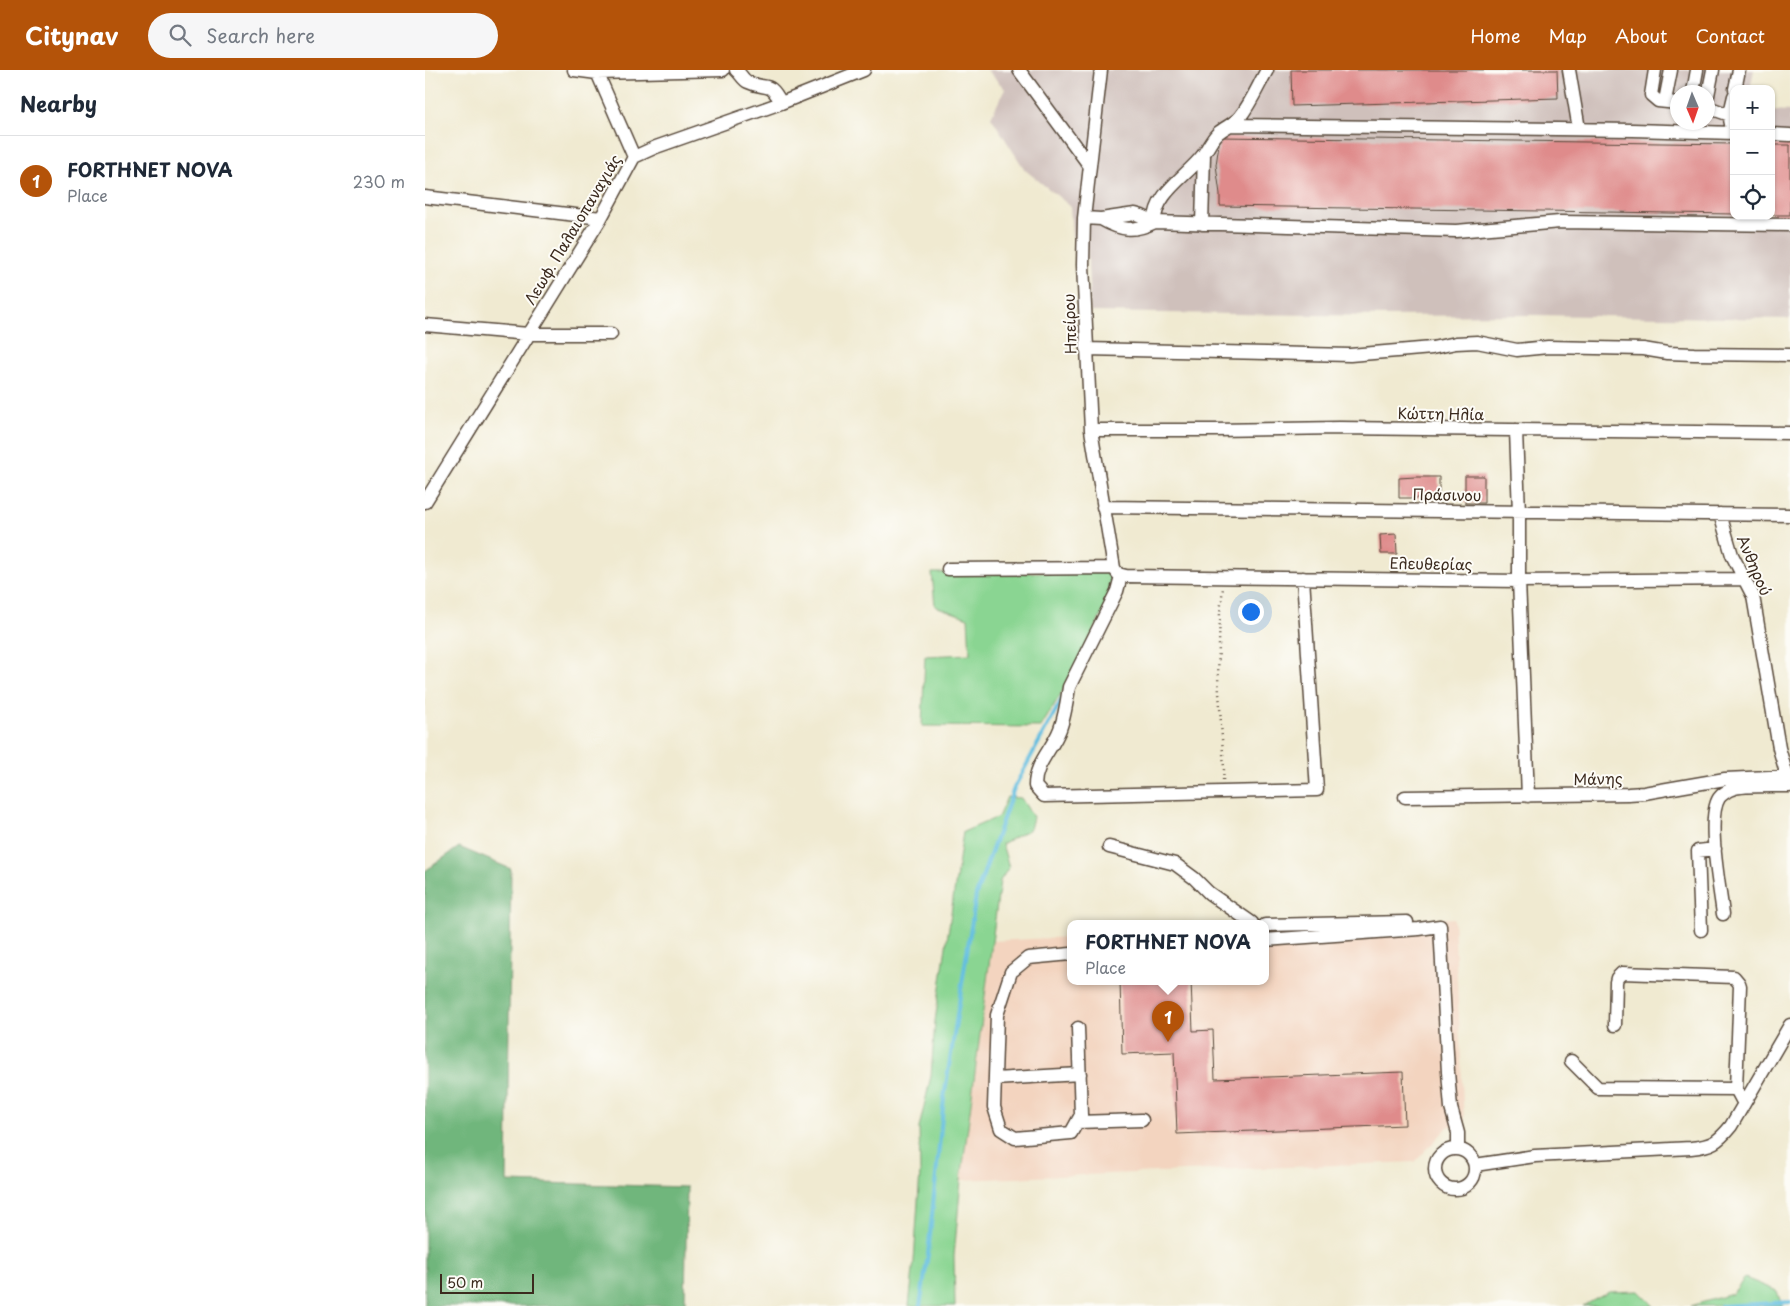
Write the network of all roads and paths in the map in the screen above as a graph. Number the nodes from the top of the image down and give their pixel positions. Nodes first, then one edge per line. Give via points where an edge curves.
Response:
1 (574, 70) edge
2 (723, 70) edge
3 (736, 70) edge
4 (863, 70) edge
5 (1019, 70) edge
6 (1101, 70) edge
7 (1267, 70) edge
8 (1569, 70) edge
9 (1655, 70) edge
10 (1671, 70) edge
11 (1697, 70) edge
12 (1713, 70) edge
13 (1739, 70) edge
14 (597, 72) edge
15 (1671, 85) edge
16 (1694, 85) edge
17 (1710, 85) edge
18 (1736, 85) edge
19 (1670, 102) edge
20 (781, 103) junction
21 (1715, 110) edge
22 (1730, 115) edge
23 (1230, 125) junction
24 (1579, 129) junction
25 (1730, 132) edge
26 (1775, 134) edge
27 (1790, 135) edge
28 (1204, 154) junction
29 (634, 157) junction
30 (1089, 165) junction
31 (425, 197) edge
32 (601, 218) junction
33 (1084, 218) junction
34 (1155, 222) junction
35 (1202, 224) junction
36 (1790, 226) edge
37 (425, 325) edge
38 (529, 334) junction
39 (611, 334) dead end
40 (1086, 349) junction
41 (1790, 355) edge
42 (1091, 430) junction
43 (1516, 430) junction
44 (1790, 433) edge
45 (425, 502) edge
46 (1103, 507) junction
47 (1519, 512) junction
48 (1720, 514) junction
49 (1790, 515) edge
50 (948, 569) dead end
51 (1118, 572) junction
52 (1225, 577) junction
53 (1303, 578) junction
54 (1745, 579) junction
55 (1519, 581) junction
56 (1789, 779) edge
57 (1221, 792) junction
58 (1529, 796) junction
59 (1405, 797) dead end
60 (1109, 847) dead end
61 (1715, 849) junction
62 (1723, 914) dead end
63 (1248, 920) edge
64 (1269, 925) edge
65 (1440, 926) junction
66 (1701, 930) dead end
67 (1269, 940) edge
68 (1067, 954) edge
69 (1615, 1025) dead end
70 (1790, 1025) edge
71 (1079, 1028) dead end
72 (1571, 1061) dead end
73 (1080, 1074) junction
74 (995, 1080) junction
75 (1736, 1089) junction
76 (1744, 1104) junction
77 (1142, 1120) dead end
78 (1077, 1122) junction
79 (1458, 1149) junction
80 (1475, 1165) junction

1 - 14 street
2 - 14 street
3 - 20 street via 751,84 768,86
4 - 20 street, Λεωφ. Παλαιοπαναγιάς
5 - 30 street
6 - 30 street, Ηπείρου
7 - 23 street via 1242,113
8 - 24 street
9 - 19 street via 1651,95
10 - 15 street
11 - 16 street
12 - 17 street
13 - 18 street
14 - 29 street
20 - 29 street, Λεωφ. Παλαιοπαναγιάς
21 - 22 street
23 - 24 street
23 - 28 street via 1211,140
24 - 25 street
26 - 27 street
28 - 34 street via 1158,204
28 - 35 street
29 - 32 street, Λεωφ. Παλαιοπαναγιάς
30 - 33 street, Ηπείρου
31 - 32 street
32 - 38 street, Λεωφ. Παλαιοπαναγιάς
33 - 34 street via 1135,214
33 - 40 street, Ηπείρου
34 - 35 street
35 - 36 street via 1456,231 1560,222
37 - 38 street
38 - 39 street
38 - 45 street, Λεωφ. Παλαιοπαναγιάς
40 - 41 street via 1350,355 1477,342 1517,350 1548,347
40 - 42 street, Ηπείρου
42 - 43 street, Κώττη Ηλία
42 - 46 street, Ηπείρου
43 - 44 street, Κώττη Ηλία
43 - 47 street
46 - 47 street, Πράσινου
46 - 51 street, Ηπείρου
47 - 48 street, Πράσινου
47 - 55 street
48 - 49 street, Πράσινου
48 - 54 street, Ανθηρού via 1732,555
50 - 51 street, Ελευθερίας
51 - 52 street, Ελευθερίας
51 - 57 street via 1117,591 1069,687 1059,730 1039,764 1035,786 1044,796
52 - 53 street, Ελευθερίας
52 - 57 path via 1217,678 1224,769
53 - 55 street, Ελευθερίας
53 - 57 street via 1317,790
54 - 55 street, Ελευθερίας
54 - 56 street, Ανθηρού via 1755,602 1779,748
55 - 58 street
56 - 58 street, Μάνης via 1725,779 1645,793
56 - 61 street via 1733,788 1719,797 1715,811
58 - 59 street, Μάνης
60 - 63 street via 1175,864
61 - 62 street
61 - 66 street via 1698,851
64 - 65 street via 1440,921
65 - 67 street
65 - 79 street via 1448,1072
68 - 74 street via 1028,958 1011,972 997,1015
69 - 75 street via 1616,982 1622,973 1734,978 1740,986
70 - 76 street
71 - 73 street
72 - 75 street via 1598,1088
73 - 74 street
73 - 78 street via 1081,1115
74 - 78 street via 994,1107 1001,1128 1015,1138 1071,1133
75 - 76 street
76 - 80 street via 1721,1139 1703,1147 1535,1156
77 - 78 street
79 - 80 street via 1472,1157
79 - 80 street via 1440,1155 1434,1173 1439,1182 1446,1188 1458,1190 1468,1186 1475,1176

